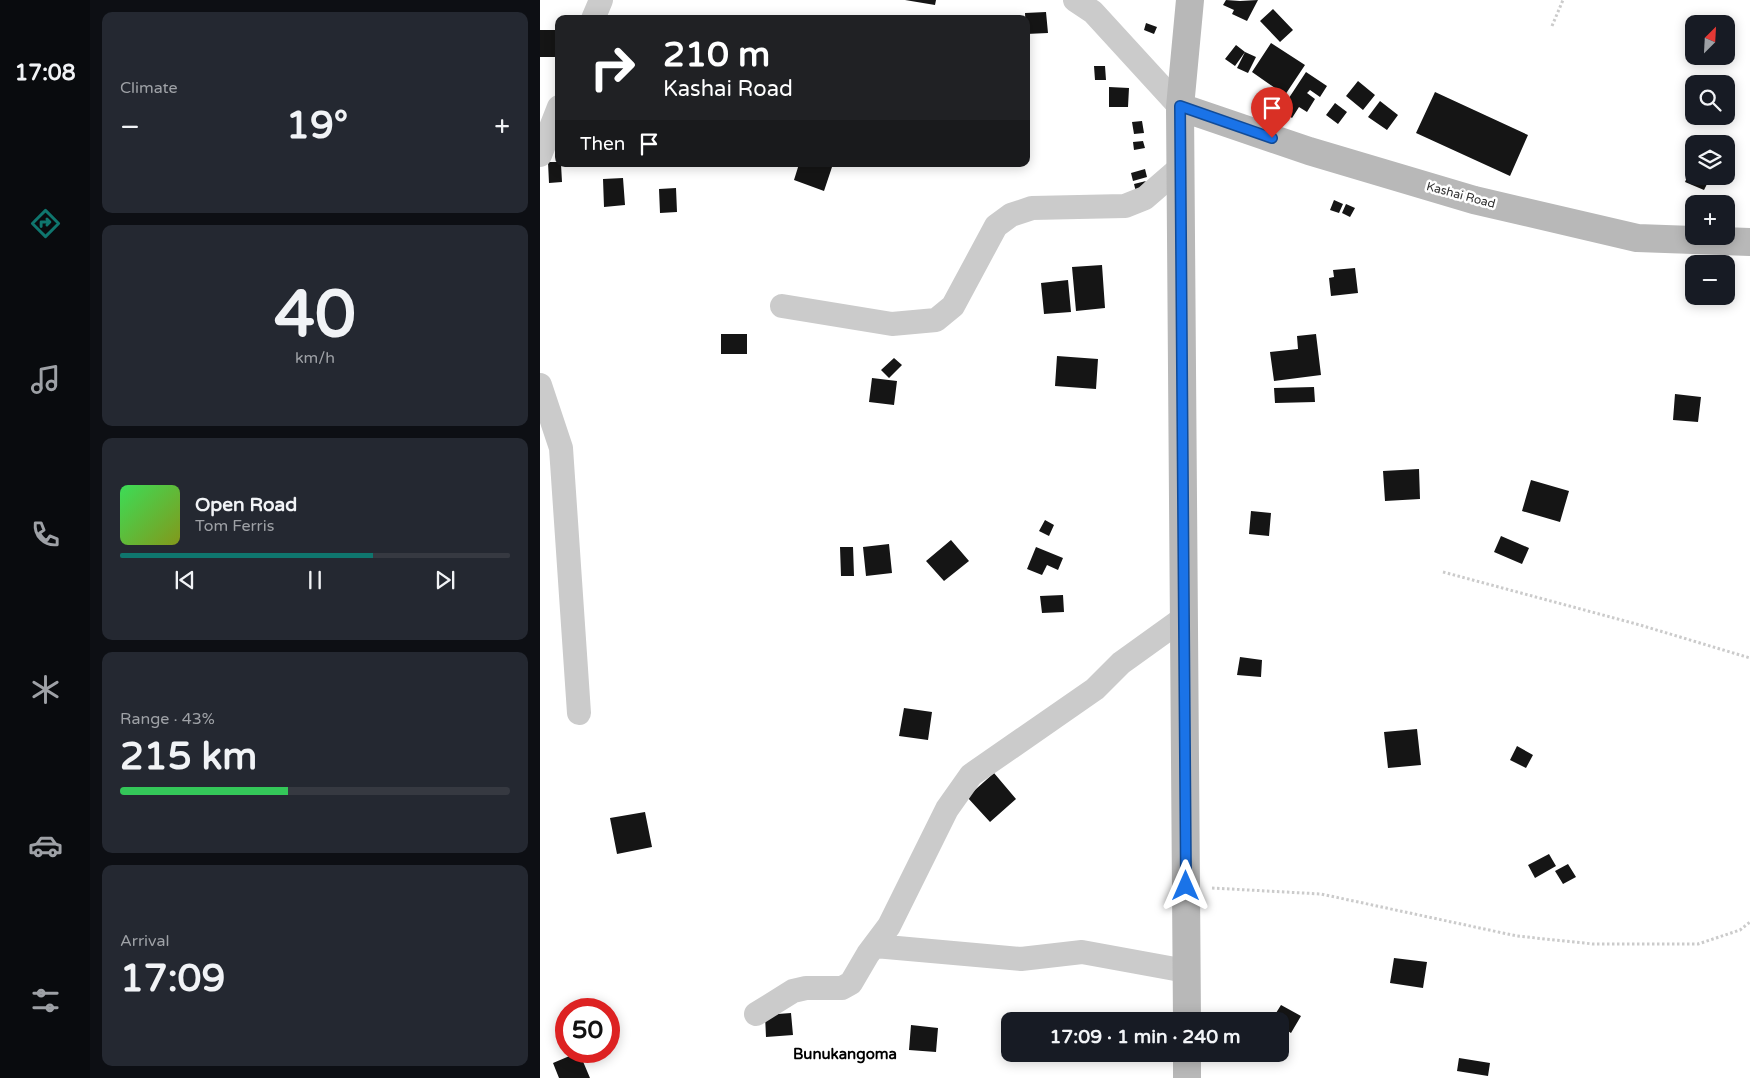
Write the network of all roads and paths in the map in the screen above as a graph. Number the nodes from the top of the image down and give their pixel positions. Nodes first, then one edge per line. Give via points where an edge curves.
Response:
1 (601, 0) edge
2 (1075, 0) edge
3 (1190, 0) edge
4 (1563, 0) edge
5 (595, 15) edge
6 (1552, 26) dead end
7 (1180, 106) junction
8 (555, 117) edge
9 (540, 155) edge
10 (1182, 166) junction
11 (1750, 242) edge
12 (782, 306) dead end
13 (540, 385) edge
14 (1443, 572) dead end
15 (1184, 618) junction
16 (1750, 658) edge
17 (578, 713) dead end
18 (1186, 886) junction
19 (1750, 922) edge
20 (875, 946) junction
21 (1186, 971) junction
22 (1187, 1012) edge
23 (756, 1014) dead end
24 (1187, 1062) edge
25 (1187, 1078) edge

1 - 5 street
2 - 7 street via 1093,12
3 - 7 main road
4 - 6 path
7 - 10 main road
7 - 11 main road, Kashai Road via 1309,150 1474,200 1637,238
8 - 9 street
10 - 12 street via 1145,198 1125,206 1032,208 1011,215 996,226 953,306 936,320 892,324
10 - 15 main road
13 - 17 street via 561,448
14 - 16 path
15 - 18 main road
15 - 20 street via 1120,663 1095,689 971,775 947,809 890,926
18 - 19 path via 1321,894 1517,936 1593,944 1698,944 1740,930
18 - 21 main road
20 - 21 street via 1021,959 1082,952
20 - 23 street via 851,983 842,988 793,991
21 - 22 main road
24 - 25 main road

